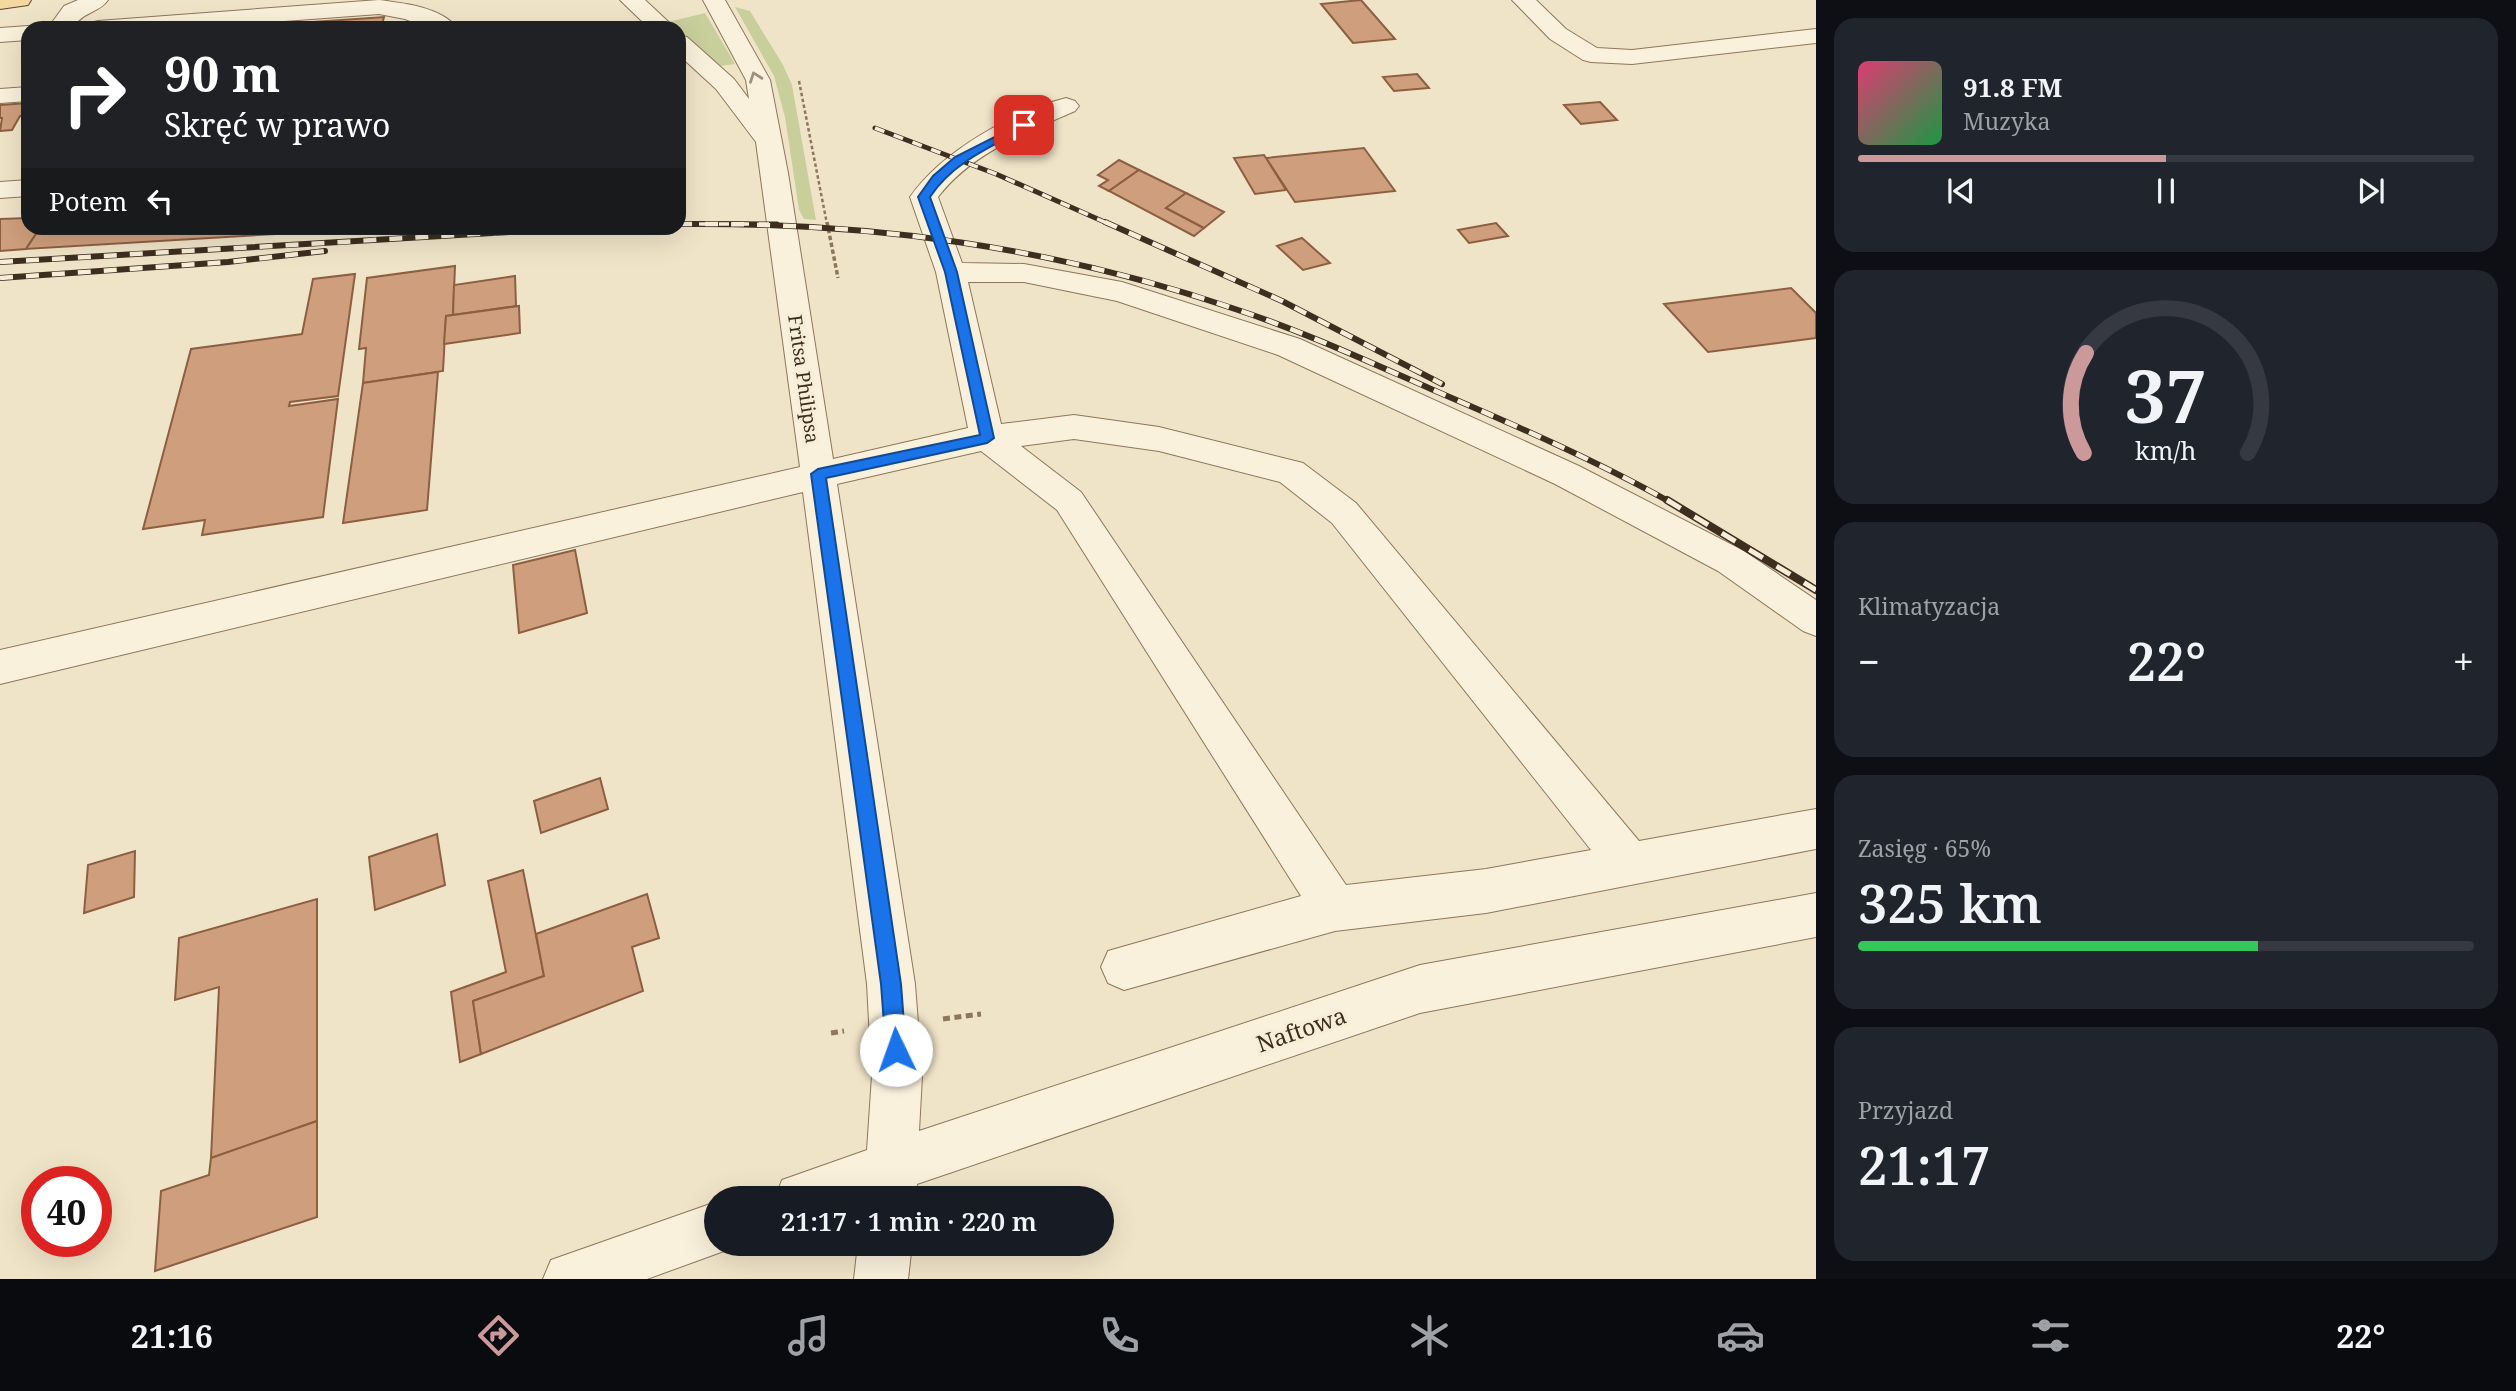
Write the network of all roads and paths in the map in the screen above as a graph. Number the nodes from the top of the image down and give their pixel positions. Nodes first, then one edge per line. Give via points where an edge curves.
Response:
1 (20, 0) edge
2 (97, 0) edge
3 (631, 0) edge
4 (714, 0) edge
5 (1523, 0) edge
6 (0, 2) edge
7 (243, 8) edge
8 (65, 21) edge
9 (171, 21) edge
10 (434, 21) edge
11 (655, 21) edge
12 (1816, 36) edge
13 (686, 48) edge
14 (21, 94) edge
15 (0, 96) edge
16 (1066, 106) dead end
17 (768, 144) junction
18 (819, 182) dead end
19 (21, 188) edge
20 (0, 190) edge
21 (951, 272) junction
22 (838, 278) dead end
23 (987, 438) junction
24 (818, 474) junction
25 (1816, 620) edge
26 (0, 667) edge
27 (1816, 829) edge
28 (1630, 864) junction
29 (1335, 909) junction
30 (1816, 915) edge
31 (1124, 967) dead end
32 (892, 1183) edge
33 (704, 1232) edge
34 (884, 1256) edge
35 (570, 1279) edge
36 (881, 1279) edge

1 - 6 main road
2 - 8 street via 72,11
3 - 11 street
17 -> 4 street, Fritsa Philipsa via 758,80
5 - 12 street via 1558,34 1591,55 1632,57
7 - 9 street
7 - 10 street via 379,7
13 - 17 street, Fritsa Philipsa via 725,84
14 - 15 street
16 - 21 street via 1002,134 937,178 924,197
17 - 24 street, Fritsa Philipsa
18 - 22 path
19 - 20 street
21 - 23 street
21 - 25 street via 1024,273 1122,292 1289,347 1567,475 1731,561
23 - 24 street
23 - 28 street via 1074,427 1159,439 1291,472 1345,513
23 - 29 street via 1069,501
24 - 26 street
24 - 32 street, Fritsa Philipsa via 892,998 897,1076
27 - 28 street
28 - 29 street via 1486,891
29 - 31 street
30 - 32 street, Naftowa via 1419,989
33 - 35 street
34 - 36 street

